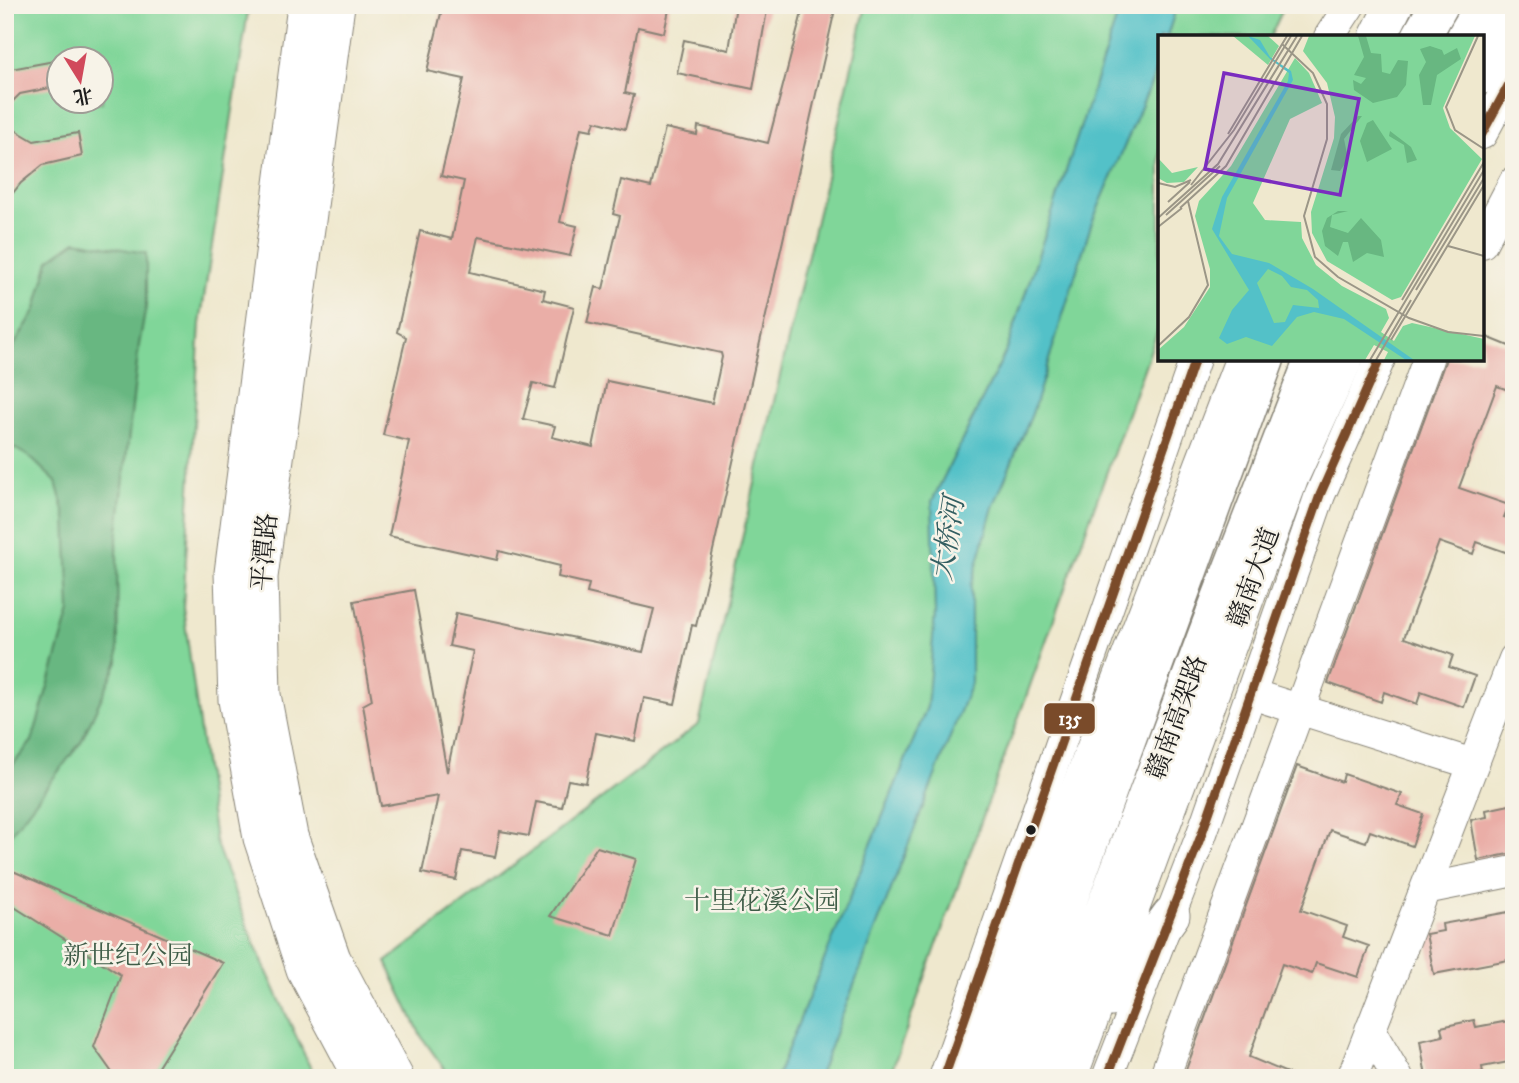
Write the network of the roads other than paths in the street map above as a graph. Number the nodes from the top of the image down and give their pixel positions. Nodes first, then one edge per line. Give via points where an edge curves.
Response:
1 (306, 5) edge
2 (336, 5) edge
3 (1350, 5) edge
4 (1382, 5) edge
5 (1394, 5) edge
6 (1440, 5) edge
7 (1485, 5) edge
8 (1514, 20) edge
9 (1514, 33) edge
10 (1330, 35) edge
11 (1370, 35) edge
12 (1379, 35) edge
13 (1422, 35) edge
14 (1467, 35) edge
15 (1484, 72) edge
16 (1514, 75) edge
17 (1484, 79) edge
18 (1484, 130) edge
19 (1514, 182) edge
20 (1484, 239) edge
21 (1195, 360) edge
22 (1244, 360) edge
23 (1265, 360) edge
24 (1314, 360) edge
25 (1344, 360) edge
26 (1380, 360) edge
27 (1428, 360) edge
28 (1514, 659) edge
29 (1251, 694) junction
30 (1299, 711) junction
31 (1473, 764) junction
32 (1514, 871) edge
33 (1425, 889) junction
34 (1171, 915) junction
35 (985, 1001) junction
36 (1370, 1031) junction
37 (1084, 1035) junction
38 (363, 1078) edge
39 (395, 1078) edge
40 (944, 1078) edge
41 (973, 1078) edge
42 (1003, 1078) edge
43 (1042, 1078) edge
44 (1068, 1078) edge
45 (1107, 1078) edge
46 (1164, 1078) edge
47 (1352, 1078) edge
48 (1398, 1078) edge

1 - 38 main road, 平潭路 via 233,573 237,700 261,838 305,969
2 - 39 main road, 平潭路 via 258,577 262,695 293,848 332,959
3 - 10 street
4 - 11 main road
5 - 12 main road
6 - 13 highway
7 - 14 highway
8 - 15 main road
9 - 17 main road
16 - 18 street
19 - 20 street
21 - 35 street
22 - 35 main road
23 - 42 highway, 赣南高架路
24 - 43 highway, 赣南高架路
25 - 37 main road, 赣南大道 via 1290,477
26 - 29 street via 1320,495
27 - 30 street
28 - 31 street
29 - 30 street
29 - 34 street
30 - 31 street
30 - 46 street
31 - 33 street
32 - 33 street
33 - 36 street
34 - 37 main road
34 - 45 street
35 - 40 street
35 - 41 main road
36 - 47 street
36 - 48 street
37 - 44 main road, 赣南大道

